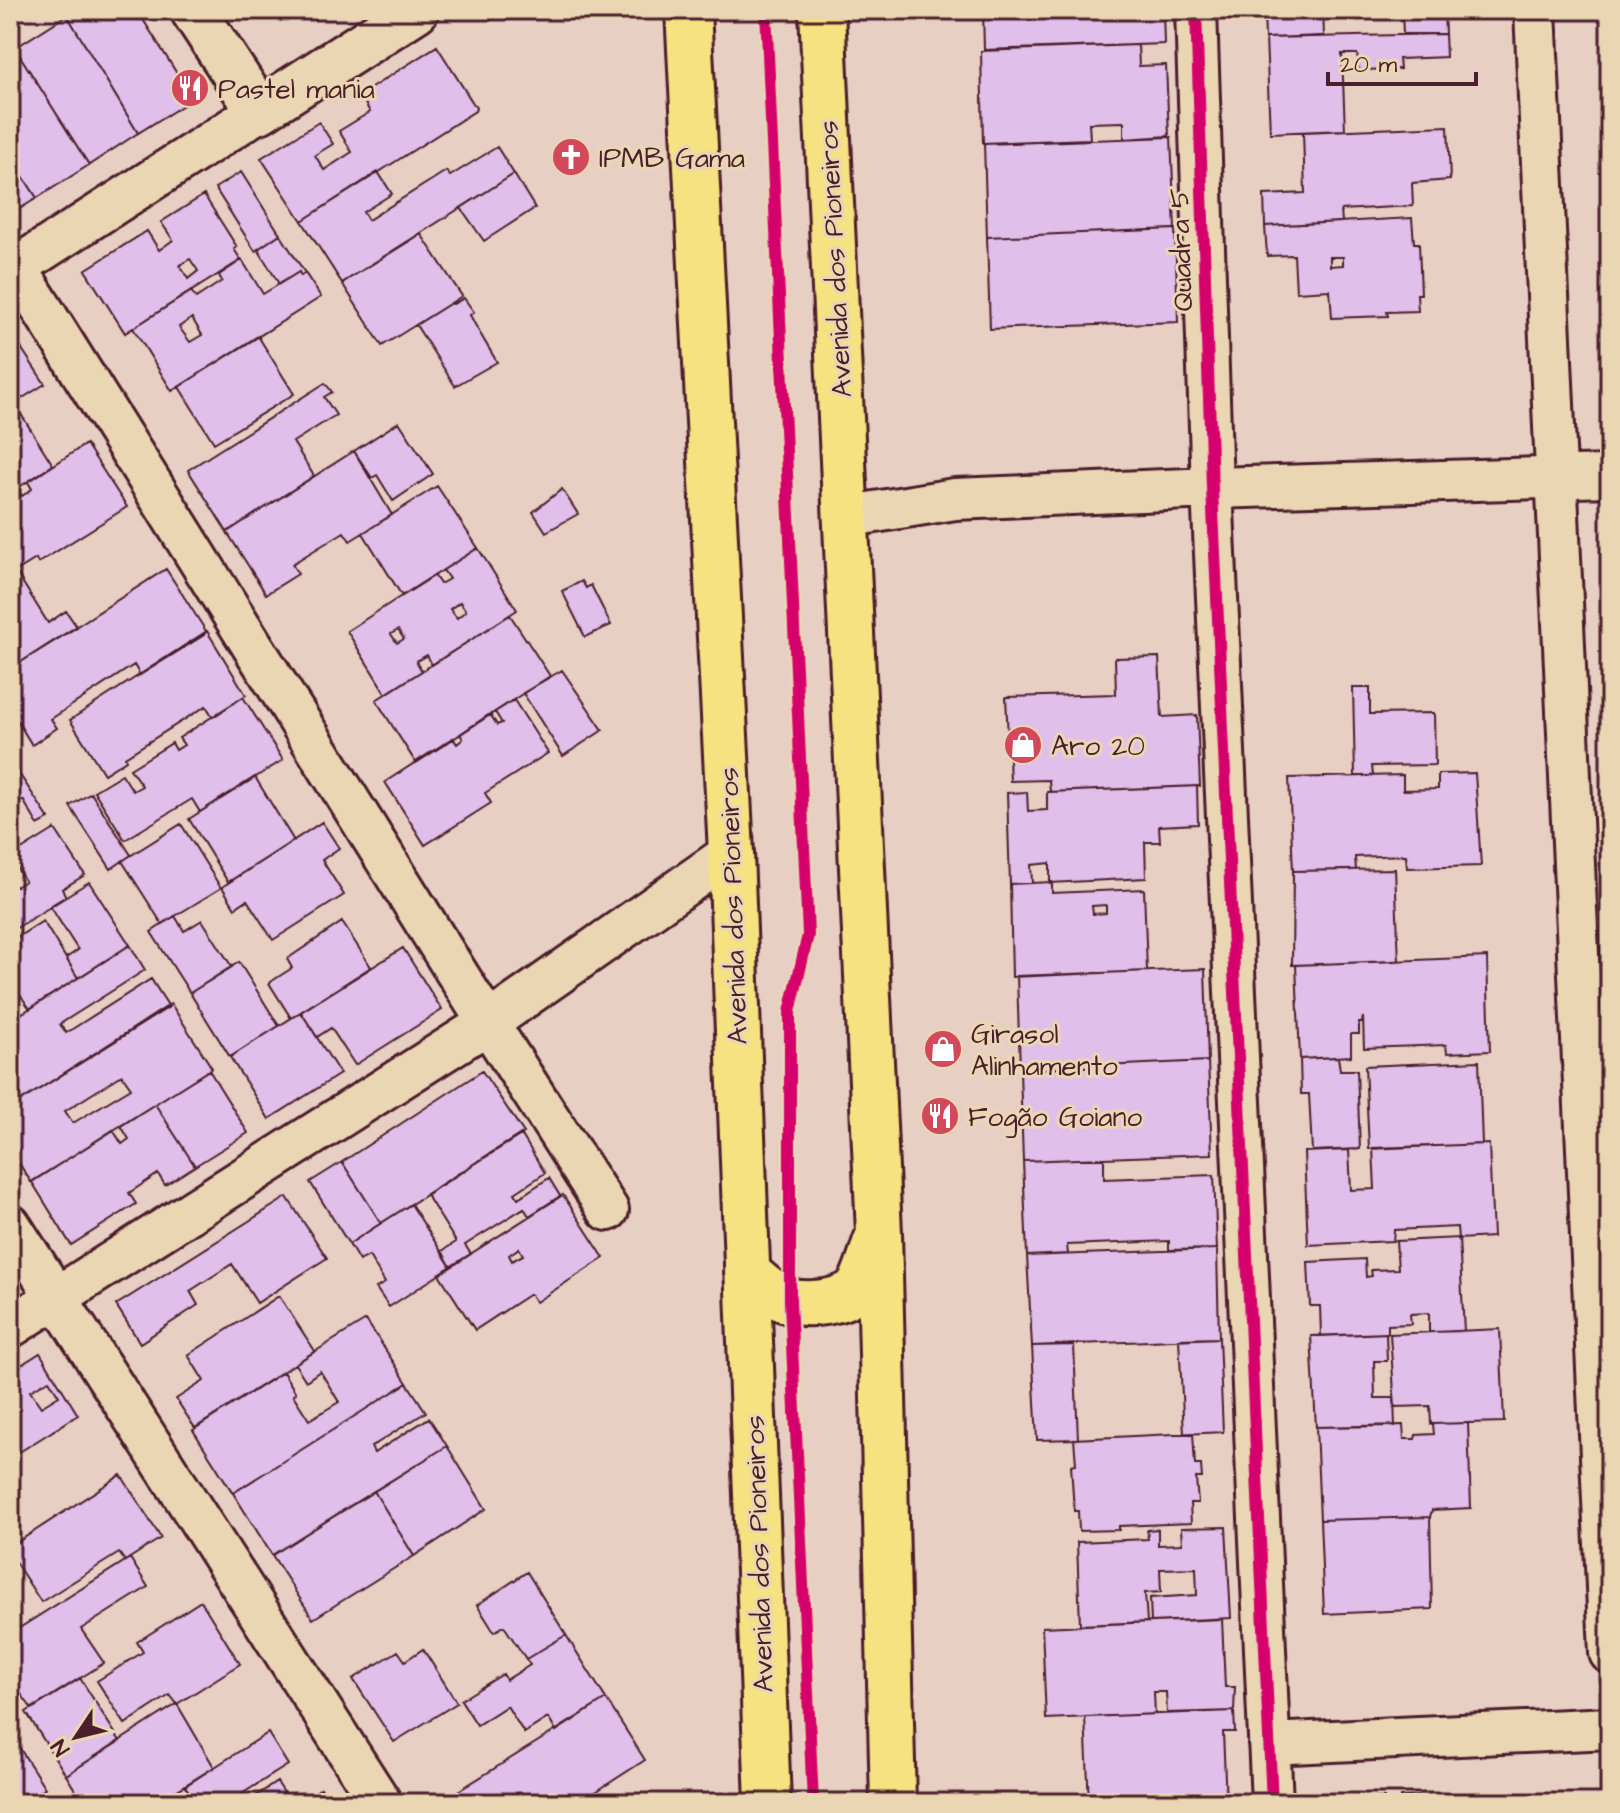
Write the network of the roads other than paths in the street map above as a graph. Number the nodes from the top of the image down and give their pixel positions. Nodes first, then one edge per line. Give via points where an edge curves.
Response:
1 (193, 10) edge
2 (416, 10) edge
3 (822, 10) edge
4 (1196, 10) edge
5 (1535, 10) edge
6 (684, 12) edge
7 (259, 111) junction
8 (13, 269) edge
9 (1610, 476) edge
10 (1555, 478) junction
11 (1212, 488) junction
12 (844, 517) junction
13 (731, 853) junction
14 (488, 1023) junction
15 (608, 1210) dead end
16 (10, 1225) edge
17 (879, 1233) junction
18 (747, 1272) junction
19 (57, 1298) junction
20 (10, 1327) edge
21 (1610, 1653) edge
22 (1610, 1728) edge
23 (1269, 1744) junction
24 (381, 1803) edge
25 (768, 1803) edge
26 (893, 1803) edge
27 (1272, 1803) edge

1 - 7 street
2 - 7 street
3 - 12 main road, Avenida dos Pioneiros
4 - 11 street, Quadra 5
5 - 10 street
6 - 13 main road, Avenida dos Pioneiros
7 - 8 street
8 - 14 street
9 - 10 street
10 - 11 street
10 - 21 street
11 - 12 street via 955,499
11 - 23 street, Quadra 5
12 - 17 main road, Avenida dos Pioneiros
13 - 14 street
13 - 18 main road, Avenida dos Pioneiros
14 - 15 street
14 - 19 street
16 - 19 street
17 - 18 main road via 859,1285 832,1302 790,1301
17 - 26 main road, Avenida dos Pioneiros
18 - 25 main road, Avenida dos Pioneiros
19 - 20 street
19 - 24 street
22 - 23 street
23 - 27 street, Quadra 5

